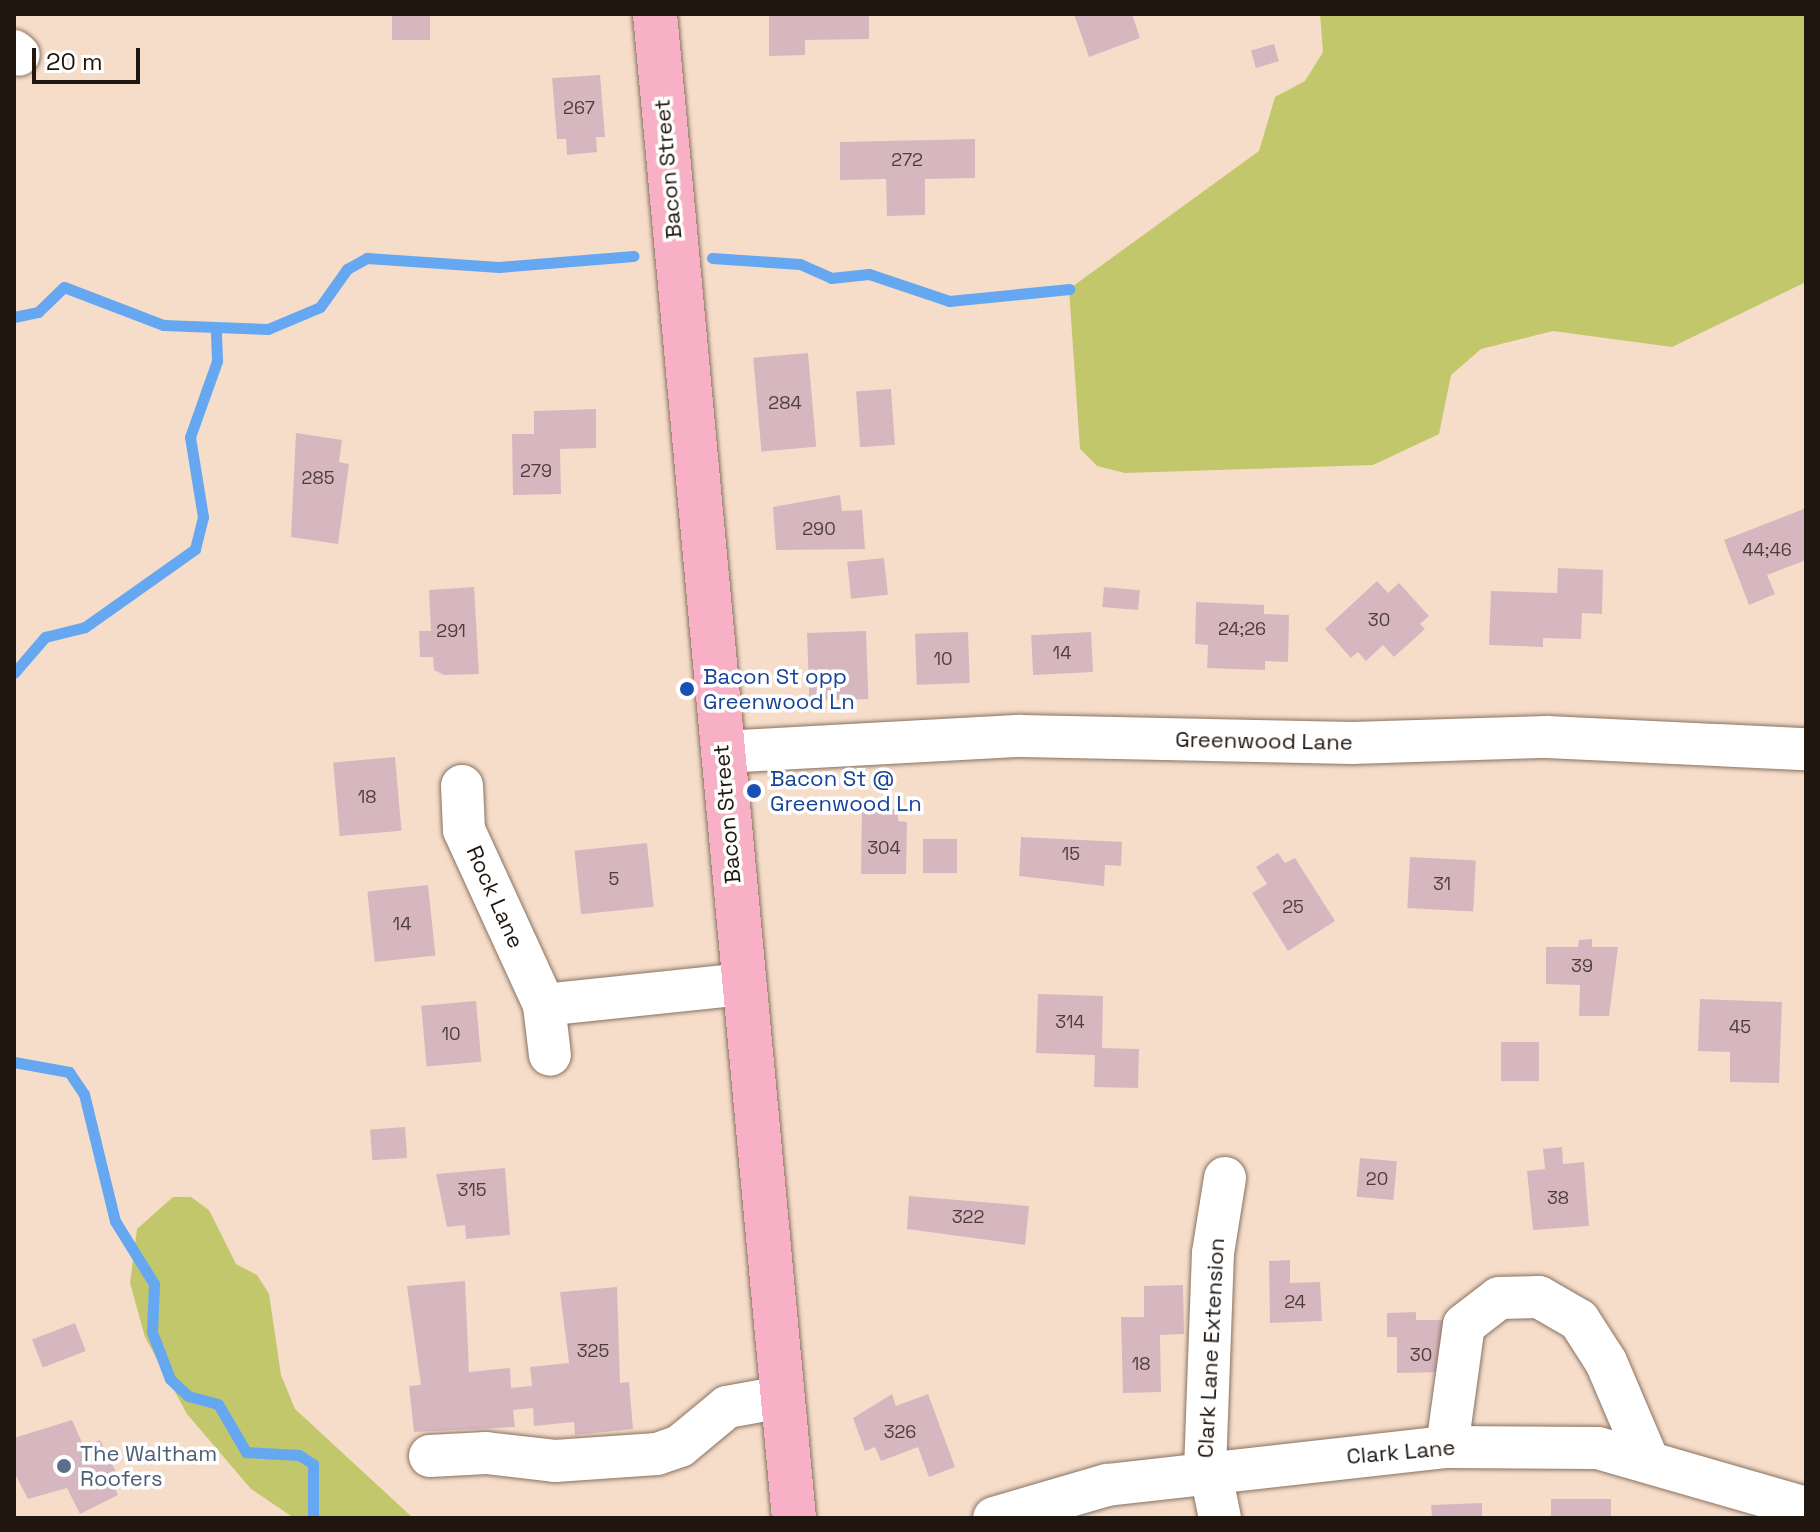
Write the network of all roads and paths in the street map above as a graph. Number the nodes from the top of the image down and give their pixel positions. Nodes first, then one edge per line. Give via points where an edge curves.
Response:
1 (655, 14) edge
2 (1806, 749) edge
3 (722, 752) junction
4 (462, 786) dead end
5 (743, 984) junction
6 (544, 1005) junction
7 (550, 1055) dead end
8 (1225, 1178) dead end
9 (782, 1397) junction
10 (1447, 1447) junction
11 (430, 1456) dead end
12 (1647, 1458) junction
13 (1207, 1470) junction
14 (1806, 1508) edge
15 (794, 1518) edge
16 (994, 1518) edge
17 (1220, 1518) edge

1 - 3 main road, Bacon Street
2 - 3 street, Greenwood Lane via 1547,737 1352,743 1021,736
3 - 5 main road, Bacon Street
4 - 6 street, Rock Lane via 464,830
5 - 6 street
5 - 9 main road, Bacon Street
6 - 7 street, Rock Lane
8 - 13 street, Clark Lane Extension via 1213,1253
9 - 11 street via 727,1407 680,1446 657,1454 563,1461 486,1453
9 - 15 main road, Bacon Street
10 - 12 street, Clark Lane via 1598,1448
10 - 12 street via 1464,1325 1499,1298 1539,1297 1579,1320 1606,1362
10 - 13 street, Clark Lane
12 - 14 street, Clark Lane
13 - 16 street, Clark Lane via 1107,1485
13 - 17 street, Clark Lane Extension

